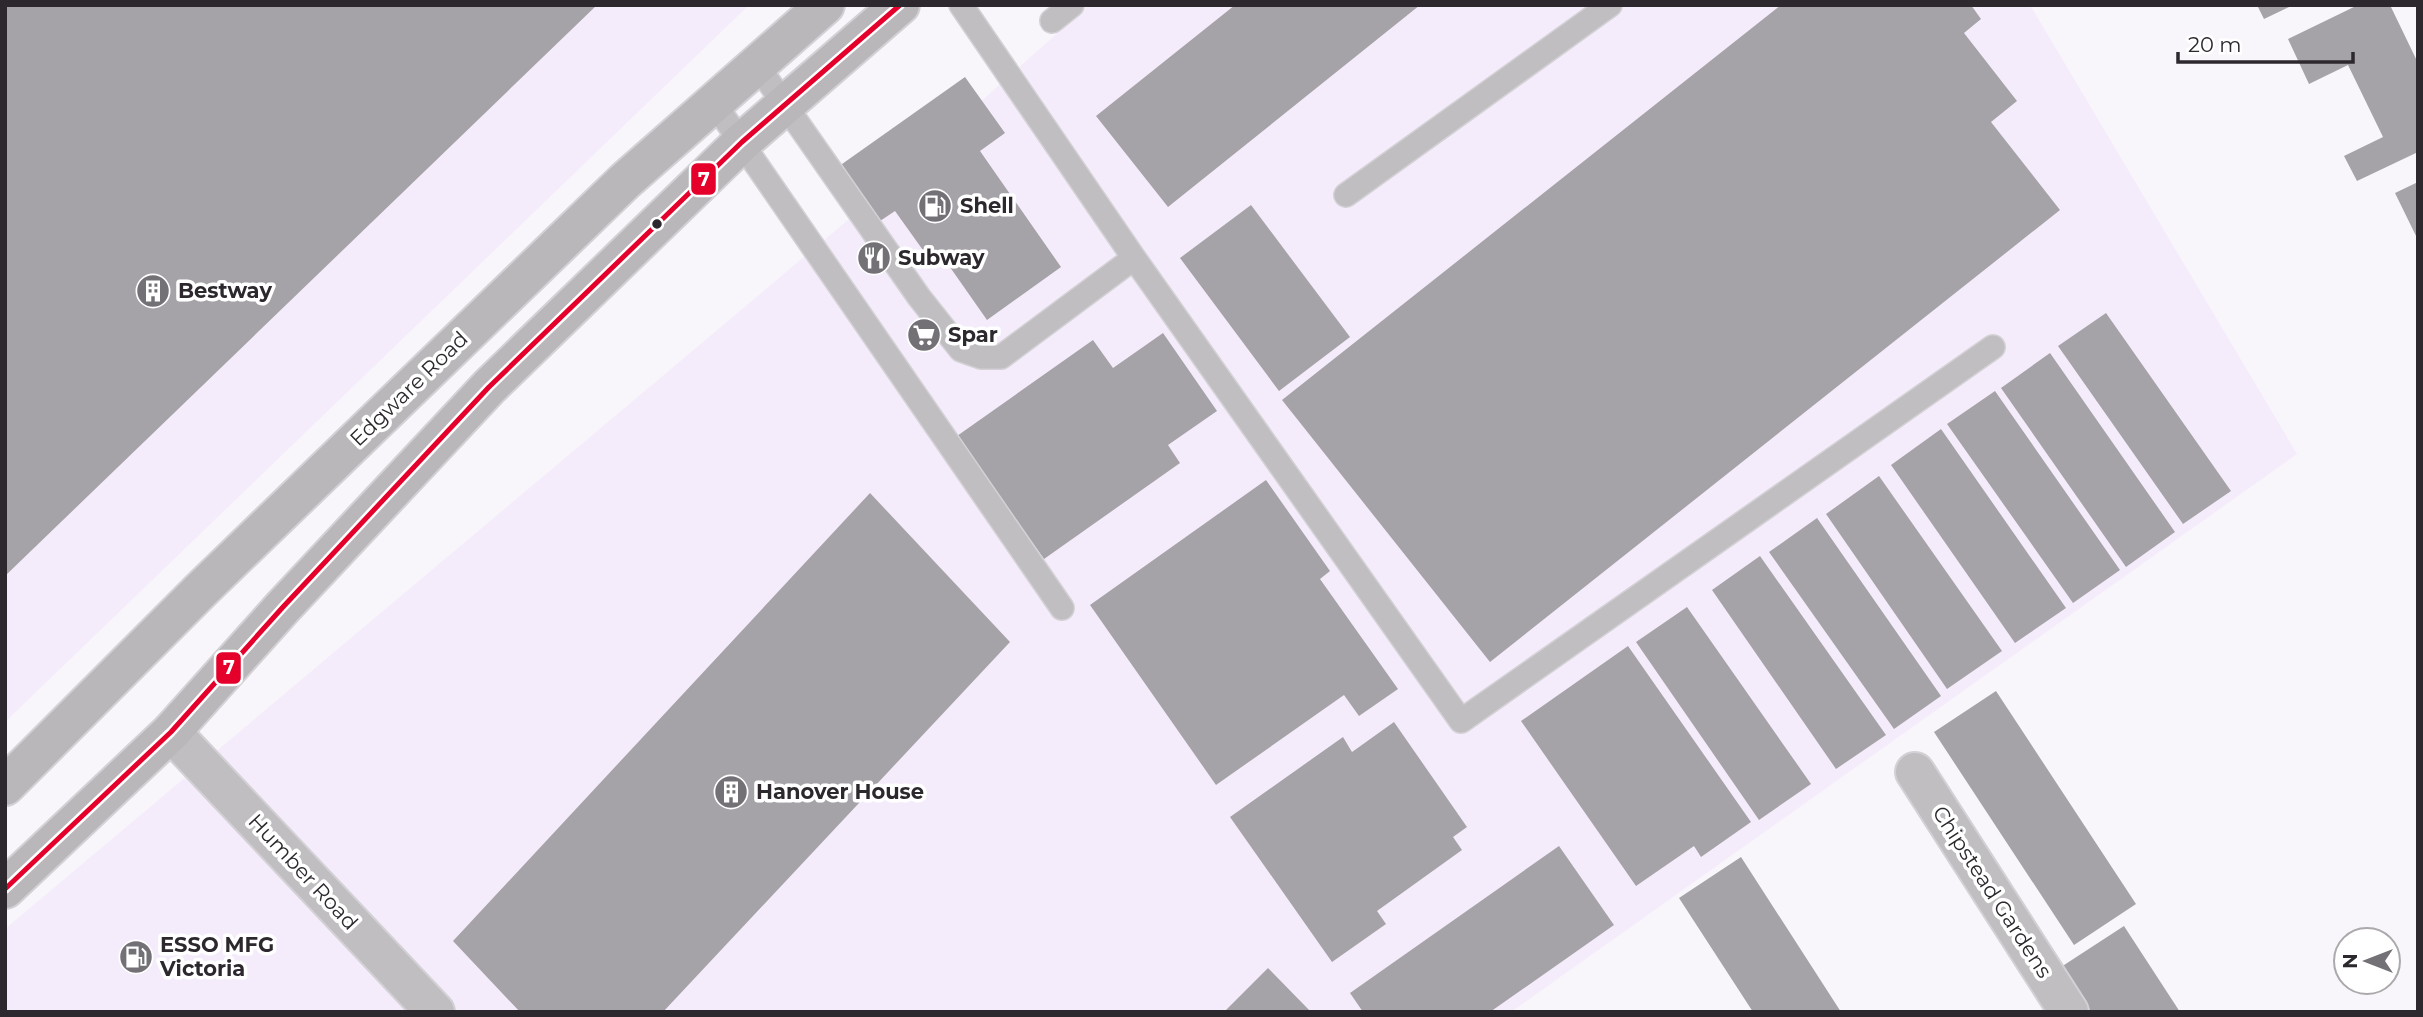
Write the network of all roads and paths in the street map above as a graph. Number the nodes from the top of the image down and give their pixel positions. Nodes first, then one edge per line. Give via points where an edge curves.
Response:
1 (825, 5) edge
2 (900, 5) edge
3 (961, 5) edge
4 (1072, 5) edge
5 (1606, 6) edge
6 (1052, 21) dead end
7 (757, 65) junction
8 (714, 103) junction
9 (785, 105) junction
10 (742, 142) junction
11 (1346, 195) dead end
12 (1134, 258) junction
13 (1993, 347) dead end
14 (1062, 608) dead end
15 (171, 732) junction
16 (1915, 772) dead end
17 (5, 786) edge
18 (5, 889) edge
19 (5, 917) edge
20 (435, 1012) edge
21 (2069, 1012) edge

1 - 7 main road, Edgware Road
2 - 9 main road
3 - 12 lane
4 - 6 lane
5 - 11 lane
7 - 8 main road, Edgware Road
7 - 9 lane
8 - 10 lane
8 - 17 main road, Edgware Road via 625,181
9 - 10 main road
9 - 12 lane via 961,350 1001,357
10 - 14 lane
10 - 15 main road via 489,387
12 - 13 lane via 1461,721
15 - 18 main road
15 - 19 main road
15 - 20 street, Humber Road
16 - 21 street, Chipstead Gardens

